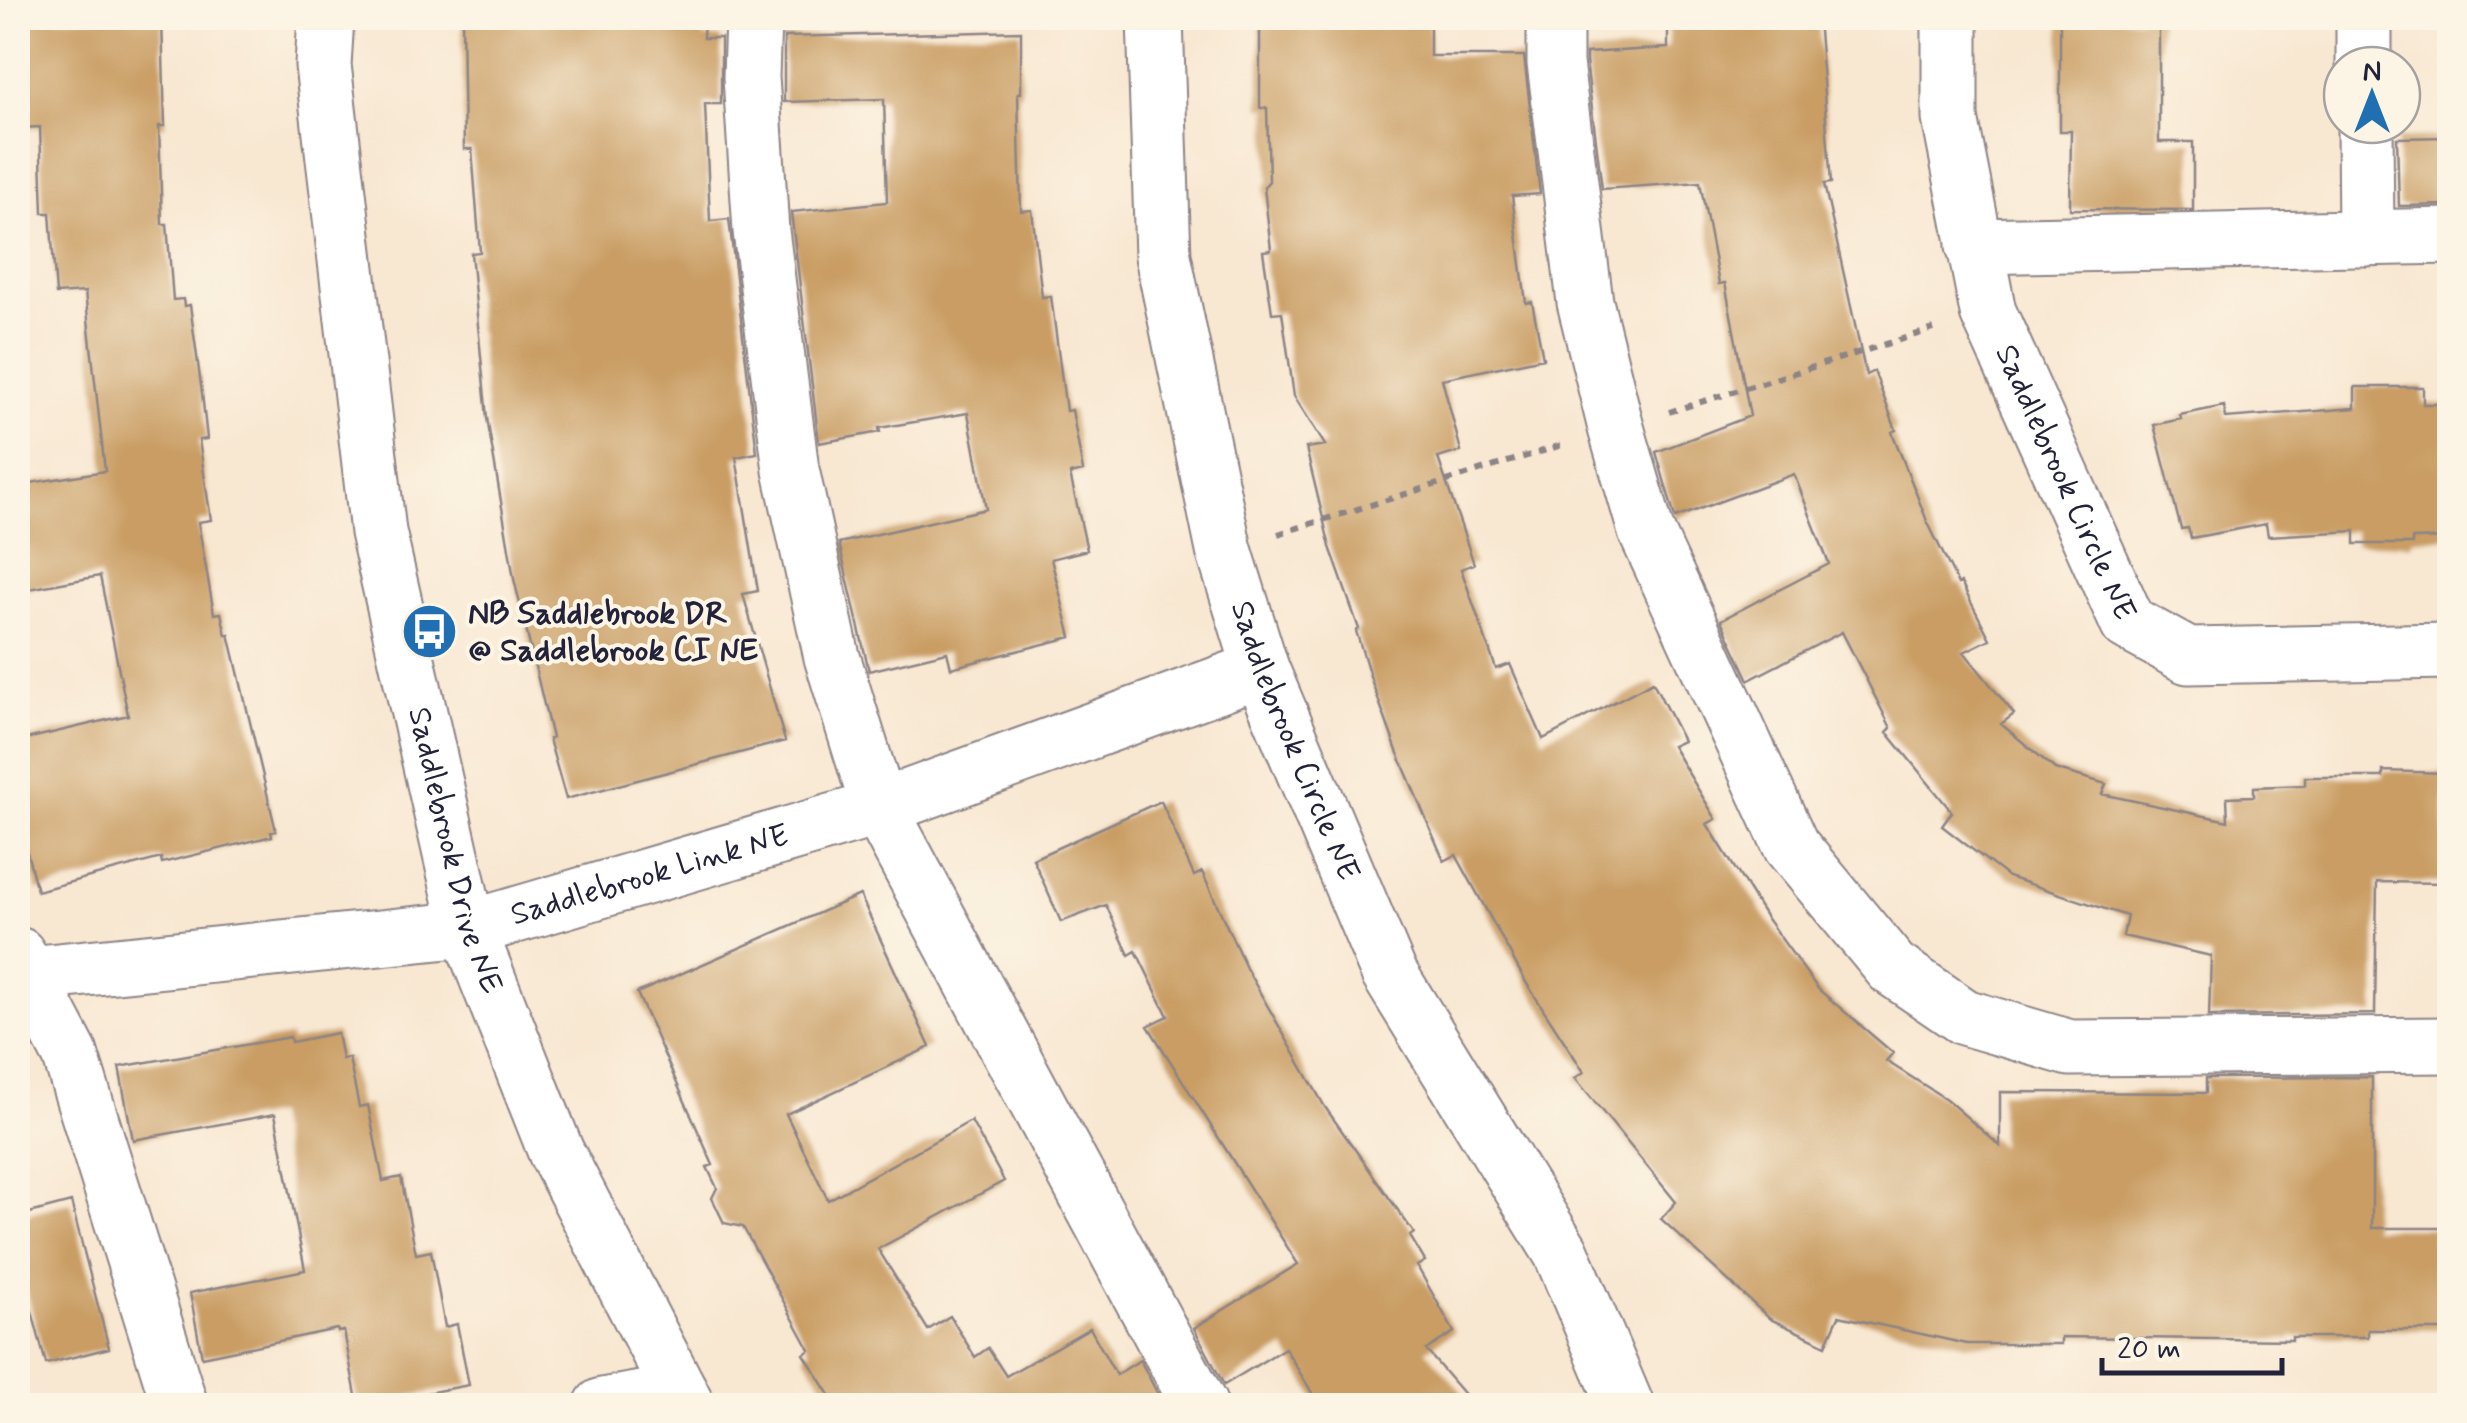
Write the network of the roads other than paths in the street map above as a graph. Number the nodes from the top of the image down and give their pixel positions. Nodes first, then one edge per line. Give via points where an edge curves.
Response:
1 (326, 18) edge
2 (753, 18) edge
3 (1154, 18) edge
4 (1555, 18) edge
5 (1950, 18) edge
6 (2364, 18) edge
7 (2364, 45) edge
8 (2365, 145) edge
9 (2450, 236) edge
10 (2366, 238) junction
11 (1974, 246) junction
12 (2450, 651) edge
13 (1261, 669) junction
14 (879, 808) junction
15 (468, 929) junction
16 (21, 968) edge
17 (2450, 1046) edge
18 (684, 1399) edge
19 (180, 1406) edge
20 (602, 1406) edge
21 (1200, 1406) edge
22 (1626, 1406) edge

1 - 15 street, Saddlebrook Drive NE via 326,84 378,532
2 - 14 street via 750,77 761,231 791,470 832,656
3 - 13 street, Saddlebrook Circle NE via 1162,256 1224,550
4 - 17 street via 1585,302 1646,532 1791,846 1892,968 1964,1017 2070,1048
5 - 11 street, Saddlebrook Circle NE via 1950,118
6 - 7 street
8 - 10 street
9 - 10 street
10 - 11 street
11 - 12 street, Saddlebrook Circle NE via 1988,312 2128,622 2188,656
13 - 14 street, Saddlebrook Link NE
13 - 22 street, Saddlebrook Circle NE via 1390,973 1562,1252
14 - 15 street, Saddlebrook Link NE
14 - 21 street
15 - 16 street, Saddlebrook Link NE
15 - 18 street, Saddlebrook Drive NE via 556,1152
16 - 19 street via 70,1054
18 - 20 street

